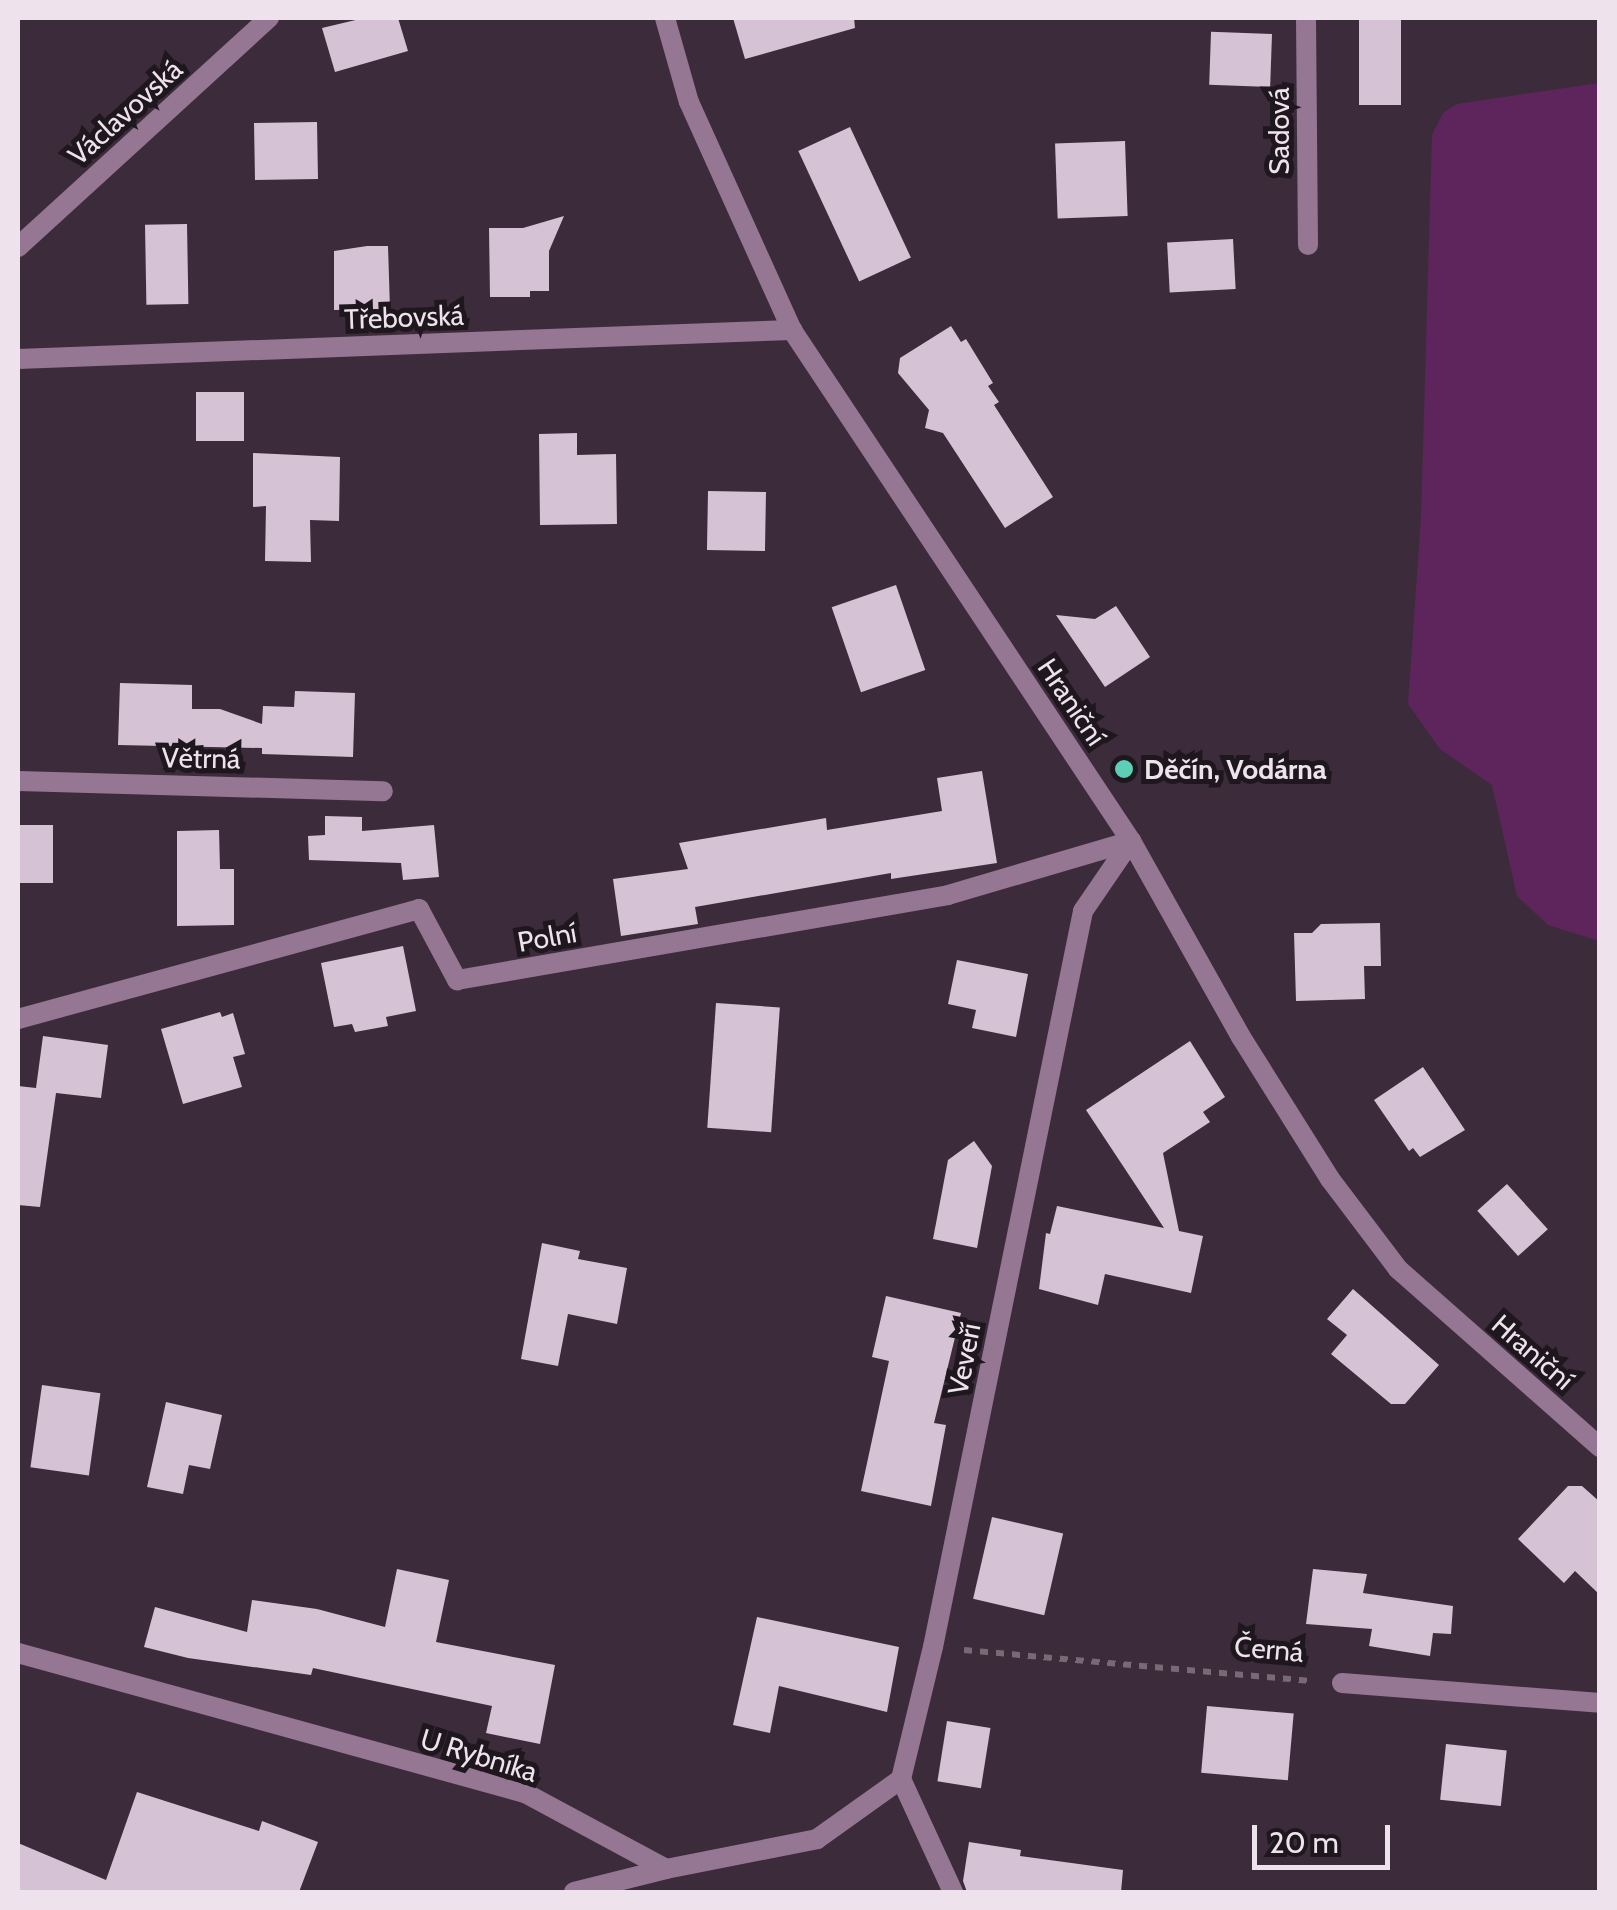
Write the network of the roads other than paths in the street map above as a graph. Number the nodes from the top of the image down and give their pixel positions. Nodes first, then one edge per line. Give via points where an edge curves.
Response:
1 (269, 18) edge
2 (665, 18) edge
3 (1306, 18) edge
4 (1308, 245) dead end
5 (18, 247) edge
6 (792, 330) junction
7 (18, 359) edge
8 (18, 782) edge
9 (383, 790) dead end
10 (1131, 841) junction
11 (18, 1020) edge
12 (1600, 1447) edge
13 (18, 1653) edge
14 (1342, 1684) road end
15 (1600, 1703) edge
16 (901, 1779) junction
17 (666, 1869) junction
18 (574, 1892) edge
19 (952, 1892) edge

1 - 5 street, Václavovská
2 - 6 street, Hraniční via 689,102
3 - 4 street, Sadová
6 - 7 street, Třebovská
6 - 10 street, Hraniční
8 - 9 street, Větrná
10 - 11 street, Polní via 948,895 458,980 419,909
10 - 12 street, Hraniční via 1240,1037 1330,1179 1398,1269
10 - 16 street, Veveří via 1083,911
13 - 17 street, U Rybníka via 525,1793
14 - 15 street
16 - 17 street via 817,1838
16 - 19 street
17 - 18 street

